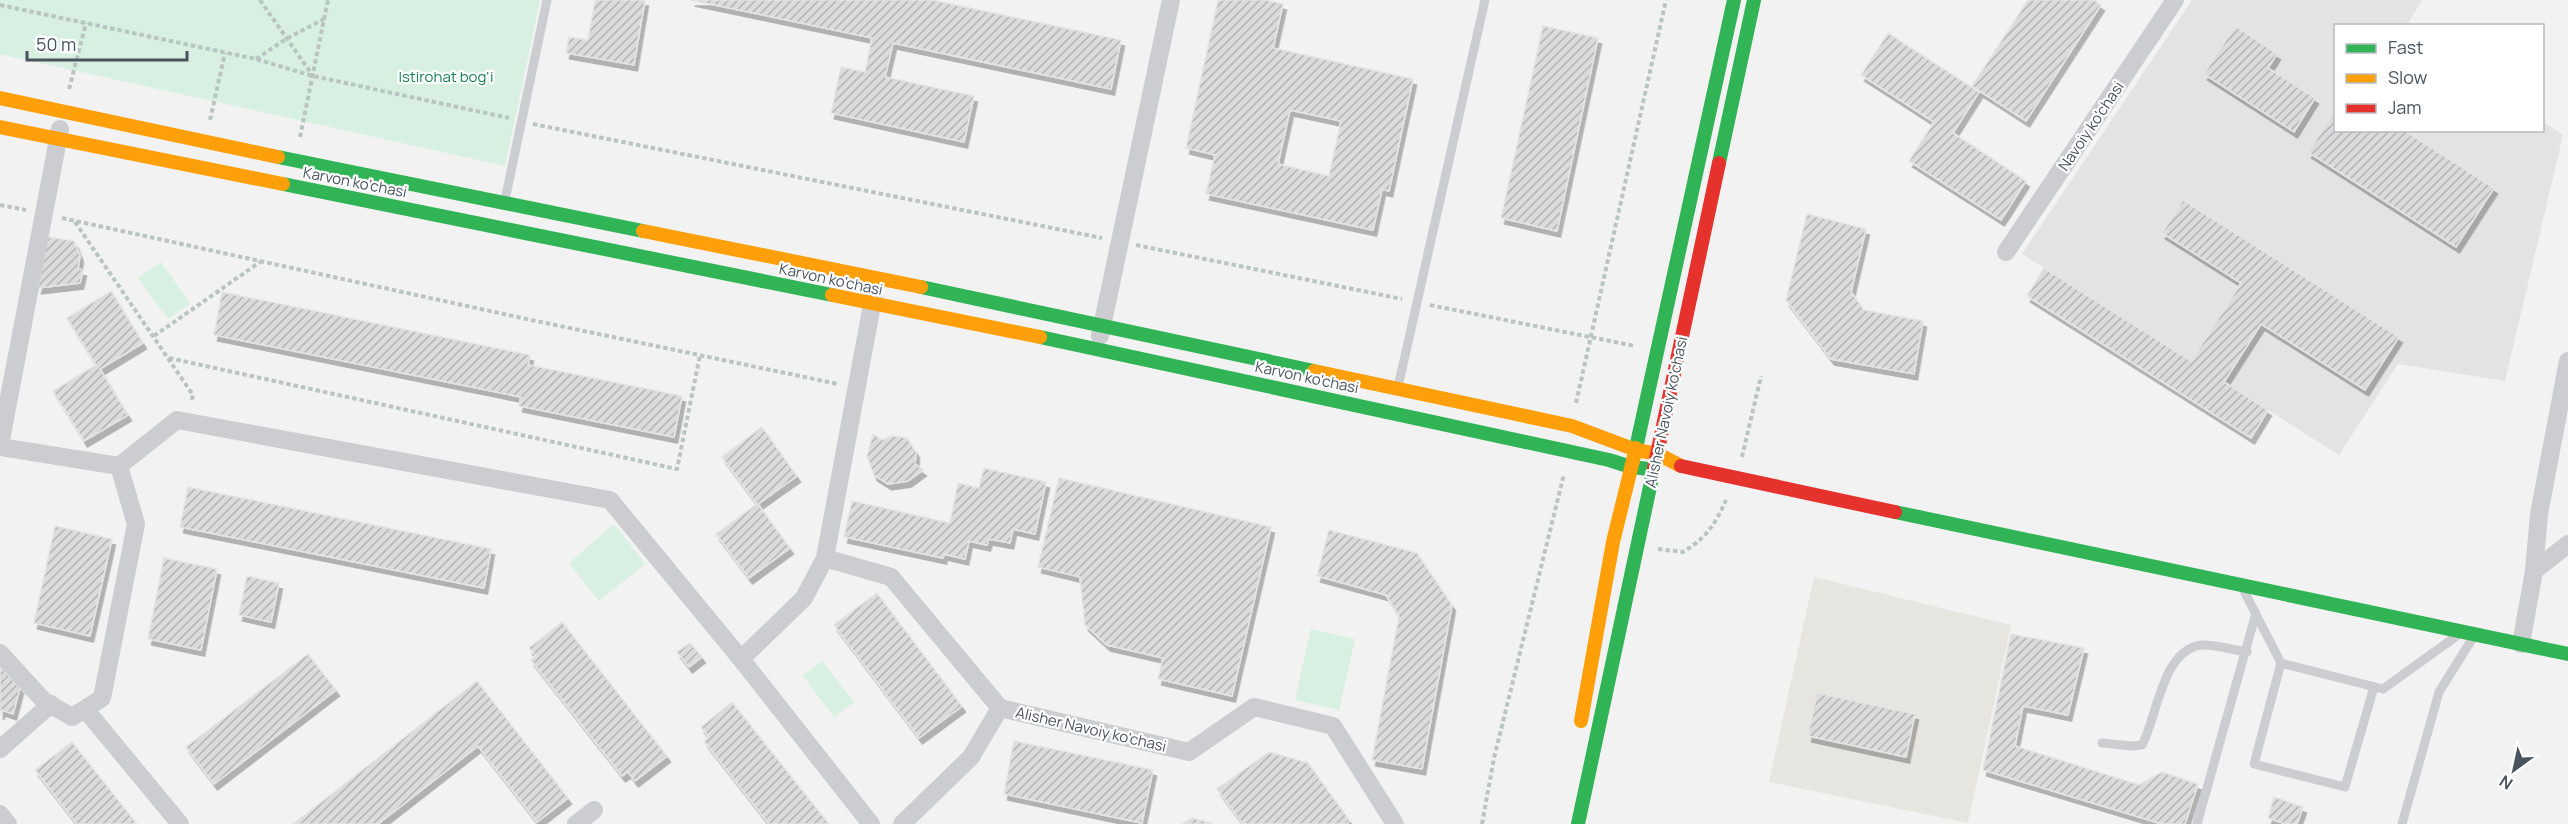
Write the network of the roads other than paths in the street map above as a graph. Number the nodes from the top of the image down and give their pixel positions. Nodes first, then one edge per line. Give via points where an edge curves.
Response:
1 (547, 0) edge
2 (1171, 0) edge
3 (1485, 0) edge
4 (1734, 0) edge
5 (1754, 0) edge
6 (2175, 0) edge
7 (0, 98) edge
8 (63, 112) junction
9 (0, 128) edge
10 (58, 140) junction
11 (501, 214) junction
12 (2006, 252) dead end
13 (877, 278) junction
14 (872, 304) junction
15 (1102, 325) junction
16 (1098, 349) junction
17 (2568, 362) edge
18 (1397, 388) junction
19 (0, 446) edge
20 (1636, 450) junction
21 (1658, 454) junction
22 (119, 466) junction
23 (1679, 466) junction
24 (1631, 467) junction
25 (1654, 470) junction
26 (2568, 544) edge
27 (825, 558) junction
28 (2534, 571) junction
29 (2241, 585) junction
30 (2256, 614) junction
31 (2469, 633) junction
32 (2521, 644) junction
33 (2247, 652) junction
34 (0, 653) edge
35 (2568, 654) edge
36 (741, 659) junction
37 (2281, 663) junction
38 (2374, 687) junction
39 (51, 704) junction
40 (1000, 708) junction
41 (85, 710) junction
42 (1579, 734) dead end
43 (2102, 743) dead end
44 (0, 749) edge
45 (594, 810) dead end
46 (0, 814) edge
47 (8, 824) edge
48 (180, 824) edge
49 (576, 824) edge
50 (871, 824) edge
51 (902, 824) edge
52 (1395, 824) edge
53 (1578, 824) edge
54 (2198, 824) edge
55 (2402, 824) edge

1 - 11 lane
2 - 15 street
3 - 18 lane
4 - 20 main road, Alisher Navoiy ko'chasi
5 - 21 main road, Alisher Navoiy ko'chasi
6 - 12 street, Navoiy ko'chasi
7 - 8 main road
8 - 10 street
8 - 11 main road via 296,161
9 - 10 main road, Karvon ko'chasi
10 - 11 main road, Karvon ko'chasi
10 - 19 street
11 - 13 main road
11 - 14 main road, Karvon ko'chasi
13 - 14 street
13 - 15 main road
14 - 16 main road, Karvon ko'chasi
14 - 27 street
15 - 16 street
15 - 18 main road
16 - 24 main road, Karvon ko'chasi
17 - 28 street via 2539,514
18 - 20 main road via 1572,426
19 - 22 street
20 - 21 main road
20 - 24 main road, Alisher Navoiy ko'chasi
21 - 23 main road
21 - 25 main road, Alisher Navoiy ko'chasi
22 - 36 street via 177,420 610,500
22 - 41 street via 136,524 102,698
23 - 25 main road, Karvon ko'chasi
23 - 29 main road
24 - 25 main road, Karvon ko'chasi
24 - 42 main road, Alisher Navoiy ko'chasi via 1613,542
25 - 53 main road, Alisher Navoiy ko'chasi
26 - 28 street
27 - 36 street via 804,598
27 - 40 street, Alisher Navoiy ko'chasi via 891,577
28 - 32 street
29 - 30 lane
29 - 31 main road
30 - 33 lane
30 - 37 lane
31 - 32 main road
31 - 38 lane via 2383,689
31 - 55 lane via 2439,692
32 - 35 main road
33 - 43 lane via 2200,645 2186,652 2166,675 2142,745
33 - 54 lane
34 - 39 street
36 - 50 street
37 - 38 lane
37 - 38 lane via 2254,764 2345,787
39 - 41 street via 72,717
39 - 44 street
40 - 51 street via 971,757
40 - 52 street, Alisher Navoiy ko'chasi via 1189,752 1254,708 1333,726
41 - 48 street
45 - 49 street
46 - 47 street

